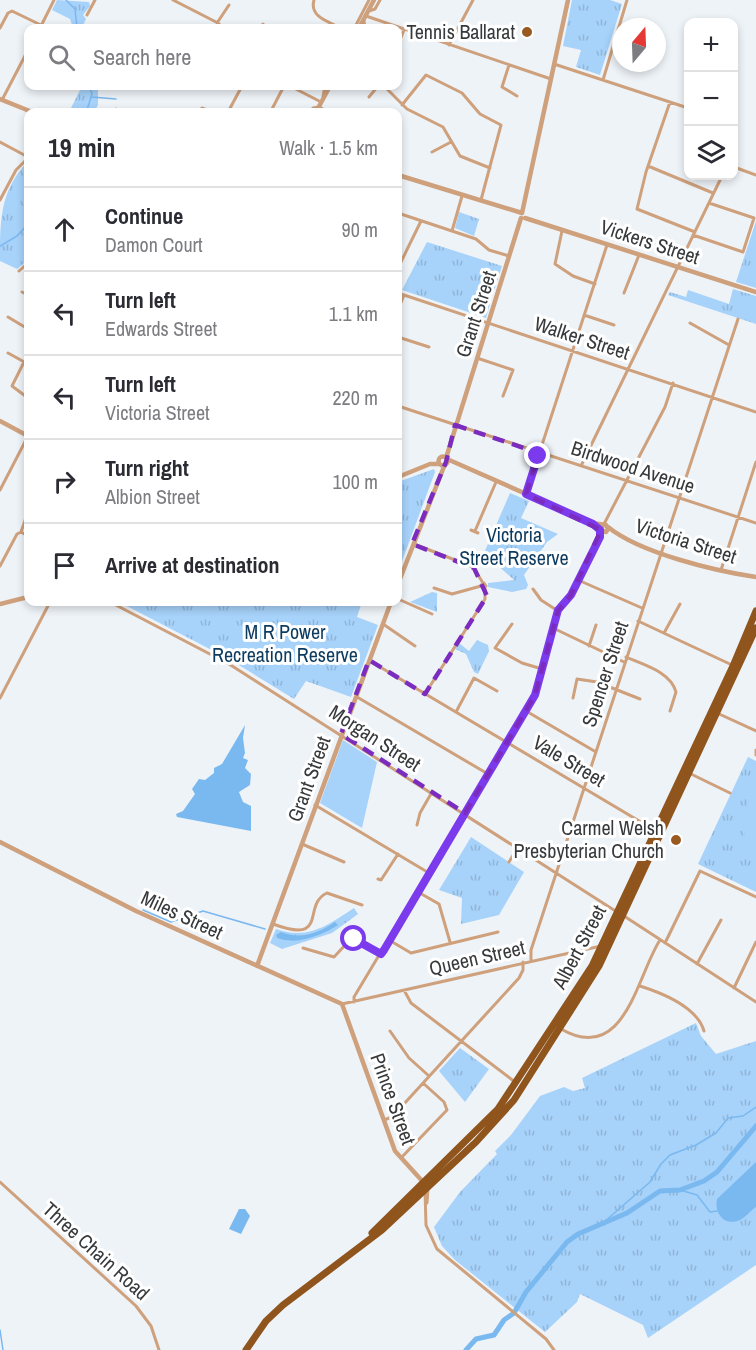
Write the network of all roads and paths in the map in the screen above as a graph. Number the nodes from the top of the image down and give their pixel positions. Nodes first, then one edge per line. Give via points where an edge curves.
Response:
1 (54, 0) edge
2 (89, 0) edge
3 (173, 0) edge
4 (314, 0) edge
5 (369, 0) edge
6 (374, 0) edge
7 (380, 0) edge
8 (473, 0) edge
9 (568, 0) edge
10 (627, 0) edge
11 (94, 1) edge
12 (229, 5) dead end
13 (313, 8) junction
14 (305, 10) dead end
15 (87, 15) dead end
16 (366, 16) junction
17 (217, 23) joint
18 (35, 24) edge
19 (42, 24) edge
20 (333, 24) edge
21 (356, 24) edge
22 (361, 24) edge
23 (365, 24) edge
24 (388, 24) edge
25 (0, 27) edge
26 (404, 30) joint
27 (402, 35) edge
28 (449, 45) junction
29 (24, 57) edge
30 (554, 64) junction
31 (509, 65) junction
32 (551, 79) junction
33 (603, 80) junction
34 (239, 90) edge
35 (282, 90) edge
36 (295, 90) edge
37 (323, 90) edge
38 (328, 90) edge
39 (375, 90) edge
40 (388, 90) edge
41 (517, 96) dead end
42 (369, 97) dead end
43 (1, 100) edge
44 (670, 102) junction
45 (402, 105) junction
46 (684, 107) edge
47 (230, 108) edge
48 (273, 108) edge
49 (318, 108) edge
50 (24, 109) edge
51 (0, 142) edge
52 (451, 142) junction
53 (432, 152) dead end
54 (24, 156) edge
55 (24, 162) edge
56 (648, 166) junction
57 (738, 167) edge
58 (490, 168) junction
59 (756, 174) edge
60 (402, 176) edge
61 (720, 180) edge
62 (713, 194) junction
63 (462, 196) junction
64 (0, 200) edge
65 (480, 202) junction
66 (709, 203) junction
67 (402, 214) edge
68 (524, 216) junction
69 (422, 221) junction
70 (563, 229) junction
71 (452, 231) junction
72 (694, 234) junction
73 (608, 243) junction
74 (639, 254) junction
75 (510, 257) junction
76 (402, 260) edge
77 (24, 267) edge
78 (678, 267) junction
79 (19, 271) dead end
80 (594, 284) junction
81 (756, 292) edge
82 (624, 293) dead end
83 (404, 295) joint
84 (402, 300) edge
85 (584, 315) junction
86 (8, 317) dead end
87 (738, 319) dead end
88 (489, 323) junction
89 (690, 323) dead end
90 (614, 325) dead end
91 (24, 327) edge
92 (402, 338) edge
93 (729, 345) junction
94 (429, 347) dead end
95 (573, 350) junction
96 (8, 352) dead end
97 (477, 358) junction
98 (24, 362) joint
99 (628, 369) junction
100 (673, 383) junction
101 (24, 396) edge
102 (503, 396) dead end
103 (712, 397) junction
104 (402, 407) edge
105 (756, 412) edge
106 (0, 421) edge
107 (455, 425) junction
108 (24, 434) edge
109 (24, 444) edge
110 (539, 453) junction
111 (443, 461) junction
112 (756, 462) edge
113 (581, 466) junction
114 (402, 475) edge
115 (627, 481) junction
116 (496, 482) junction
117 (0, 490) edge
118 (526, 494) junction
119 (679, 498) junction
120 (738, 517) junction
121 (24, 523) edge
122 (756, 523) edge
123 (604, 528) junction
124 (475, 531) dead end
125 (21, 532) junction
126 (24, 534) edge
127 (412, 544) junction
128 (661, 553) junction
129 (0, 566) edge
130 (721, 570) junction
131 (402, 573) edge
132 (756, 578) edge
133 (578, 580) junction
134 (483, 585) junction
135 (434, 588) dead end
136 (532, 589) dead end
137 (24, 598) edge
138 (402, 601) edge
139 (0, 604) edge
140 (681, 604) dead end
141 (48, 606) edge
142 (118, 606) edge
143 (389, 606) edge
144 (642, 609) junction
145 (558, 610) junction
146 (756, 611) edge
147 (432, 614) dead end
148 (638, 621) junction
149 (382, 624) junction
150 (512, 624) dead end
151 (596, 625) dead end
152 (553, 628) junction
153 (756, 628) edge
154 (664, 633) junction
155 (414, 646) dead end
156 (589, 646) junction
157 (626, 657) junction
158 (369, 660) junction
159 (625, 663) junction
160 (736, 667) junction
161 (542, 669) junction
162 (616, 688) junction
163 (497, 691) dead end
164 (425, 694) junction
165 (355, 696) junction
166 (0, 698) edge
167 (573, 698) dead end
168 (640, 699) dead end
169 (526, 711) junction
170 (670, 711) dead end
171 (456, 712) junction
172 (715, 712) junction
173 (756, 731) edge
174 (341, 734) junction
175 (507, 742) junction
176 (756, 750) edge
177 (596, 752) junction
178 (756, 755) edge
179 (689, 773) junction
180 (488, 774) junction
181 (583, 788) junction
182 (432, 792) junction
183 (730, 793) dead end
184 (315, 805) junction
185 (465, 813) junction
186 (417, 825) dead end
187 (658, 832) junction
188 (0, 842) edge
189 (302, 844) junction
190 (518, 848) junction
191 (398, 854) junction
192 (344, 862) dead end
193 (509, 862) dead end
194 (556, 872) junction
195 (429, 873) junction
196 (378, 879) dead end
197 (418, 892) junction
198 (756, 897) edge
199 (362, 905) dead end
200 (620, 914) junction
201 (721, 920) dead end
202 (273, 924) junction
203 (498, 932) dead end
204 (389, 940) junction
205 (660, 940) junction
206 (756, 942) edge
207 (450, 943) junction
208 (665, 943) junction
209 (604, 947) junction
210 (303, 948) dead end
211 (381, 954) junction
212 (531, 960) junction
213 (523, 962) junction
214 (697, 964) junction
215 (257, 966) junction
216 (640, 986) junction
217 (734, 988) junction
218 (404, 990) junction
219 (357, 1002) junction
220 (756, 1002) edge
221 (344, 1004) junction
222 (559, 1028) junction
223 (390, 1031) dead end
224 (704, 1031) dead end
225 (461, 1041) junction
226 (540, 1052) junction
227 (429, 1076) junction
228 (423, 1083) junction
229 (515, 1083) junction
230 (384, 1120) junction
231 (400, 1159) junction
232 (0, 1182) edge
233 (426, 1188) junction
234 (422, 1198) junction
235 (425, 1211) junction
236 (356, 1248) junction
237 (159, 1350) edge
238 (246, 1350) edge
239 (554, 1350) edge

1 - 19 street
2 - 11 street
3 - 17 street
4 - 13 street
5 - 21 street
6 - 16 street
7 - 16 street
8 - 28 street
9 - 30 street, Grant Street
10 - 33 street
11 - 15 street
12 - 17 street
13 - 14 street
13 - 20 street via 319,17
16 - 22 street
16 - 23 street
16 - 24 street
18 - 25 street via 12,11
26 - 27 street
26 - 28 street
28 - 31 street
29 - 43 street
30 - 32 street, Grant Street
30 - 33 street
31 - 32 street
31 - 41 street via 502,88
32 - 68 street, Grant Street
33 - 44 street
34 - 47 street
35 - 48 street
36 - 49 street
37 - 49 street
38 - 49 street
39 - 42 street
40 - 45 street
43 - 50 street
44 - 46 street
44 - 56 street
45 - 52 street via 442,126
45 - 58 street via 426,75 462,93 480,114 501,125
51 - 54 street
52 - 53 street
52 - 58 street via 461,157
55 - 64 street
56 - 62 street
56 - 72 street via 637,208
57 - 59 street
58 - 65 street
60 - 63 street, Vickers Street
61 - 62 street
62 - 66 street
63 - 65 street, Vickers Street
63 - 71 street
65 - 68 street, Vickers Street
66 - 72 street
66 - 72 street via 754,218 743,252
67 - 69 street
68 - 70 street, Vickers Street
68 - 75 street, Grant Street
69 - 71 street
69 - 76 street
70 - 73 street, Vickers Street
70 - 80 street via 555,263 572,276
71 - 75 street
72 - 78 street
73 - 74 street, Vickers Street
73 - 80 street
74 - 78 street, Vickers Street
74 - 82 street
75 - 88 street, Grant Street
77 - 79 street
78 - 81 street, Vickers Street
78 - 99 street
80 - 85 street
83 - 84 street
83 - 88 street, Walker Street
85 - 90 street
85 - 95 street
86 - 91 street
87 - 93 street, Spencer Street
88 - 95 street, Walker Street
88 - 97 street, Grant Street
89 - 93 street
92 - 94 street
93 - 103 street, Spencer Street
95 - 99 street, Walker Street
95 - 110 street
96 - 98 street
97 - 102 street via 513,370
97 - 107 street, Grant Street
98 - 101 street via 12,386
99 - 100 street, Walker Street
99 - 113 street
100 - 103 street, Walker Street
100 - 115 street
103 - 105 street, Walker Street
103 - 119 street, Spencer Street
104 - 107 street, Birdwood Avenue
106 - 108 street
107 - 110 street, Birdwood Avenue
107 - 111 street, Grant Street
109 - 117 street
110 - 113 street, Birdwood Avenue
110 - 118 street
111 - 114 street
111 - 116 street, Victoria Street
111 - 127 street, Grant Street
112 - 120 street
113 - 115 street, Birdwood Avenue
115 - 119 street, Birdwood Avenue
115 - 123 street
116 - 118 street, Victoria Street
116 - 124 street
118 - 123 street, Victoria Street
119 - 120 street, Birdwood Avenue
119 - 128 street, Spencer Street
120 - 122 street, Birdwood Avenue
120 - 130 street
121 - 125 street
123 - 128 street, Victoria Street
123 - 133 street
125 - 126 street
125 - 129 street via 16,534
127 - 131 street, Grant Street
127 - 134 street via 473,567
128 - 130 street, Victoria Street
128 - 144 street, Spencer Street
130 - 132 street, Victoria Street
133 - 144 street
133 - 145 street
134 - 135 street via 452,594
134 - 164 street via 485,599
136 - 145 street
137 - 139 street
138 - 147 street
140 - 154 street
141 - 166 street
142 - 174 street, Morgan Street via 219,659
143 - 149 street, Grant Street
144 - 148 street, Spencer Street
145 - 152 street
146 - 160 highway, Albert Street
148 - 154 street
148 - 157 street, Spencer Street
149 - 155 street
149 - 158 street, Grant Street
150 - 161 street via 495,648
151 - 156 street
152 - 156 street
152 - 161 street
153 - 160 highway, Albert Street
154 - 160 street
156 - 159 street
157 - 159 street, Spencer Street
157 - 170 street via 671,682 676,693
158 - 164 street, Vale Street
158 - 165 street, Grant Street
159 - 162 street, Spencer Street
160 - 172 highway, Albert Street
161 - 169 street
162 - 167 street via 577,679
162 - 168 street
162 - 177 street, Spencer Street
163 - 171 street via 474,678
164 - 171 street, Vale Street
165 - 174 street, Grant Street
165 - 180 street
169 - 175 street
169 - 177 street
171 - 175 street, Vale Street
172 - 173 street
172 - 179 highway, Albert Street
172 - 187 highway, Albert Street
174 - 182 street, Morgan Street
174 - 184 street, Grant Street
175 - 180 street
175 - 181 street, Vale Street
176 - 178 street
177 - 181 street, Spencer Street
179 - 183 street
179 - 187 highway, Albert Street
180 - 185 street
181 - 187 street, Vale Street
181 - 194 street, Spencer Street
182 - 185 street, Morgan Street
182 - 186 street
184 - 189 street, Grant Street
184 - 191 street
185 - 190 street, Morgan Street
185 - 195 street
187 - 200 highway, Albert Street
188 - 215 street, Miles Street
189 - 192 street
189 - 202 street, Grant Street
190 - 193 street
190 - 194 street, Morgan Street
191 - 195 street
191 - 196 street
194 - 200 street, Morgan Street
194 - 212 street, Spencer Street via 530,952
195 - 197 street
197 - 204 street
197 - 207 street via 439,904
198 - 208 street via 702,871
199 - 202 street via 327,892 304,929 293,931
200 - 205 street, Morgan Street
200 - 209 highway, Albert Street
201 - 214 street
202 - 215 street, Grant Street
203 - 207 street
204 - 207 street via 410,952
204 - 211 street
205 - 208 street, Morgan Street
205 - 216 street
206 - 217 street
208 - 214 street, Morgan Street
209 - 212 street, Queen Street via 593,945
209 - 222 highway, Albert Street via 591,979
209 - 226 highway, Albert Street
210 - 211 street via 334,957 355,939
211 - 219 street via 359,991
212 - 213 street, Queen Street
213 - 218 street, Queen Street
213 - 225 street via 520,977
214 - 217 street, Morgan Street
215 - 221 street, Miles Street
216 - 222 street via 624,1015 599,1035 583,1038
216 - 224 street via 677,1002 701,1022
217 - 220 street, Morgan Street
218 - 219 street, Queen Street
218 - 225 street via 410,1002
219 - 221 street
221 - 230 street, Prince Street
222 - 226 highway, Albert Street
223 - 227 street via 409,1058
225 - 227 street
225 - 229 street
226 - 229 highway, Albert Street
226 - 233 highway, Albert Street via 503,1114
227 - 228 street
228 - 230 street via 392,1117
228 - 231 street via 445,1103 446,1111
229 - 233 highway, Albert Street via 491,1118
230 - 231 street, Prince Street
231 - 233 street, Prince Street
232 - 237 street, Three Chain Road via 136,1306 151,1326
233 - 234 highway, Albert Street
233 - 235 street
233 - 236 highway, Albert Street
234 - 235 street
234 - 236 highway, Albert Street
235 - 239 street via 428,1231 437,1249
236 - 238 highway, Albert Street via 282,1305

